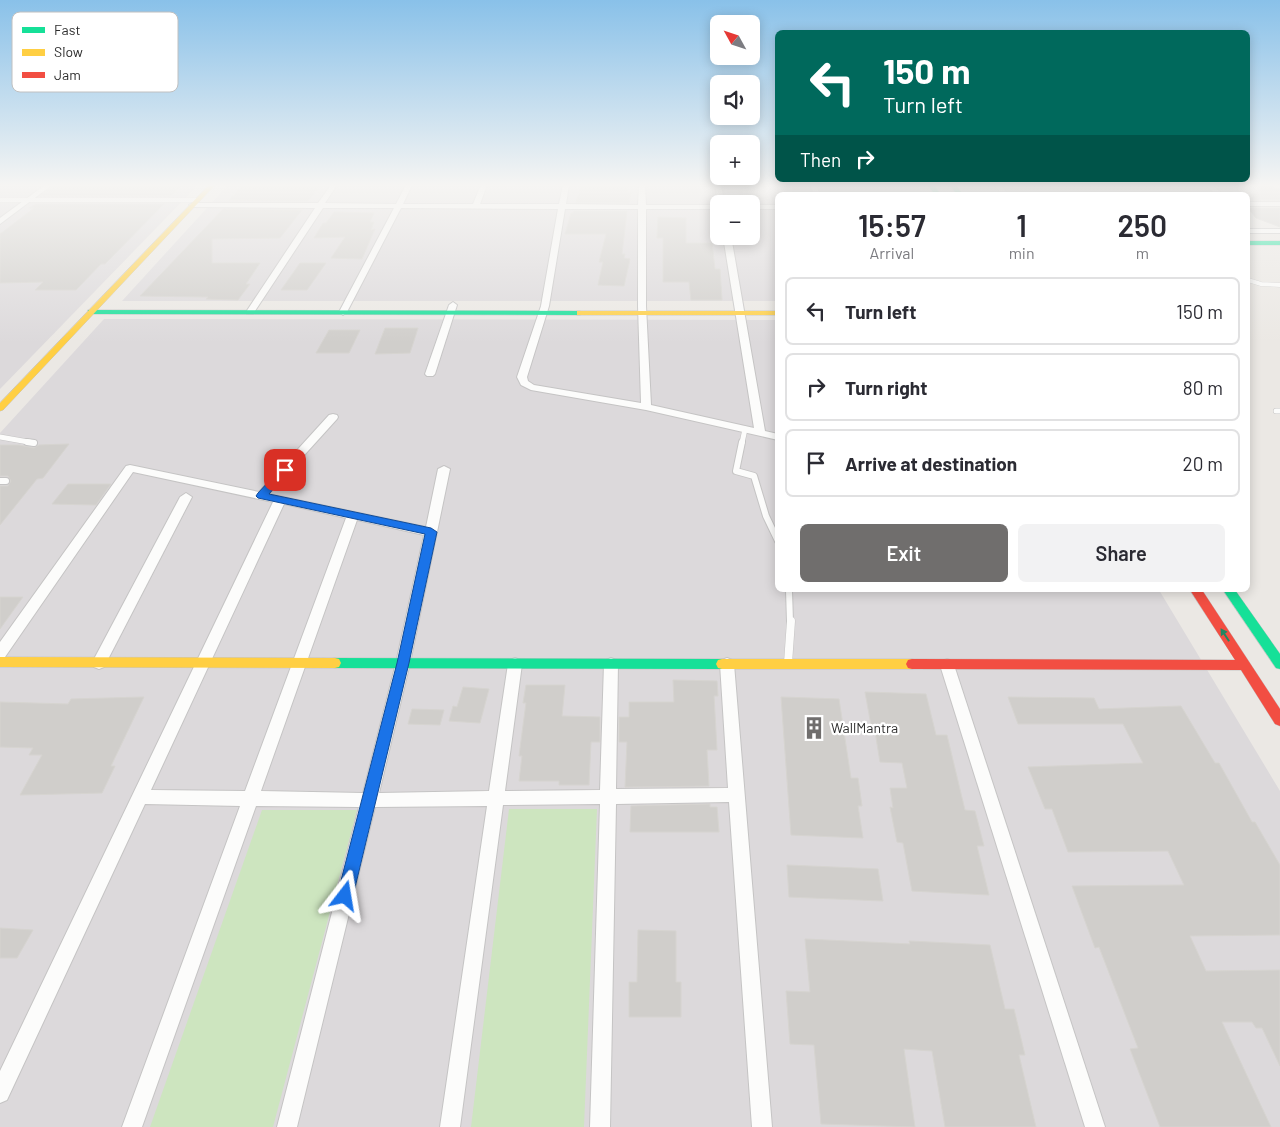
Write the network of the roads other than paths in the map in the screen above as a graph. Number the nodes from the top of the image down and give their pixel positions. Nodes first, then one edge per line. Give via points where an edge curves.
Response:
1 (162, 238) edge
2 (299, 238) edge
3 (381, 238) edge
4 (556, 238) edge
5 (642, 238) edge
6 (1250, 243) edge
7 (1280, 243) edge
8 (729, 245) edge
9 (1250, 247) edge
10 (1280, 247) edge
11 (1250, 281) edge
12 (1280, 285) edge
13 (775, 306) edge
14 (95, 308) junction
15 (252, 309) junction
16 (344, 309) junction
17 (452, 309) junction
18 (544, 309) junction
19 (642, 309) junction
20 (740, 309) junction
21 (775, 313) edge
22 (430, 374) dead end
23 (646, 407) junction
24 (0, 408) edge
25 (333, 417) dead end
26 (745, 430) junction
27 (760, 433) junction
28 (775, 436) edge
29 (1, 438) edge
30 (34, 442) dead end
31 (444, 469) dead end
32 (261, 496) junction
33 (186, 497) dead end
34 (280, 500) junction
35 (353, 515) junction
36 (431, 532) junction
37 (775, 535) edge
38 (789, 592) edge
39 (1197, 592) edge
40 (1230, 592) edge
41 (0, 653) edge
42 (0, 662) edge
43 (99, 662) junction
44 (203, 663) junction
45 (300, 663) junction
46 (403, 663) junction
47 (515, 664) junction
48 (611, 664) junction
49 (727, 664) junction
50 (788, 664) junction
51 (1280, 664) edge
52 (947, 665) junction
53 (1245, 666) junction
54 (1280, 720) edge
55 (737, 795) junction
56 (608, 796) junction
57 (139, 797) junction
58 (496, 798) junction
59 (250, 800) junction
60 (369, 800) junction
61 (0, 1093) edge
62 (132, 1127) edge
63 (287, 1127) edge
64 (450, 1127) edge
65 (600, 1127) edge
66 (762, 1127) edge
67 (1095, 1127) edge

1 - 14 street
2 - 15 street
3 - 16 street
4 - 18 street
5 - 19 street
6 - 7 street
8 - 20 street
9 - 10 street
11 - 12 lane
13 - 20 street
14 - 15 street
14 - 24 street
15 - 16 street
16 - 17 street
17 - 18 street
17 - 22 street
18 - 19 street
18 - 23 street via 522,378 524,383 531,387
19 - 20 street
19 - 23 street
20 - 21 street
20 - 27 street
23 - 26 street
25 - 32 street
26 - 27 street
26 - 37 lane via 736,471 754,476
27 - 28 street
29 - 30 lane
31 - 36 street
32 - 34 street
32 - 41 street via 130,468
33 - 43 street
34 - 35 street
34 - 44 street
35 - 36 street
35 - 45 street
36 - 46 street
38 - 50 lane
53 -> 39 street
40 - 51 street
42 - 43 street
43 - 44 street
44 - 45 street
44 - 57 street
45 - 46 street
45 - 59 street
46 - 47 street
46 - 60 street
47 - 48 street
47 - 58 street
48 - 49 street
48 - 56 street
49 - 50 street
49 - 55 street
50 - 52 street
52 - 53 street
52 - 67 street
53 - 54 street
55 - 56 street
55 - 66 street
56 - 58 street
56 - 65 street
57 - 59 street
57 - 61 street
58 - 60 street
58 - 64 street
59 - 60 street
59 - 62 street
60 - 63 street

